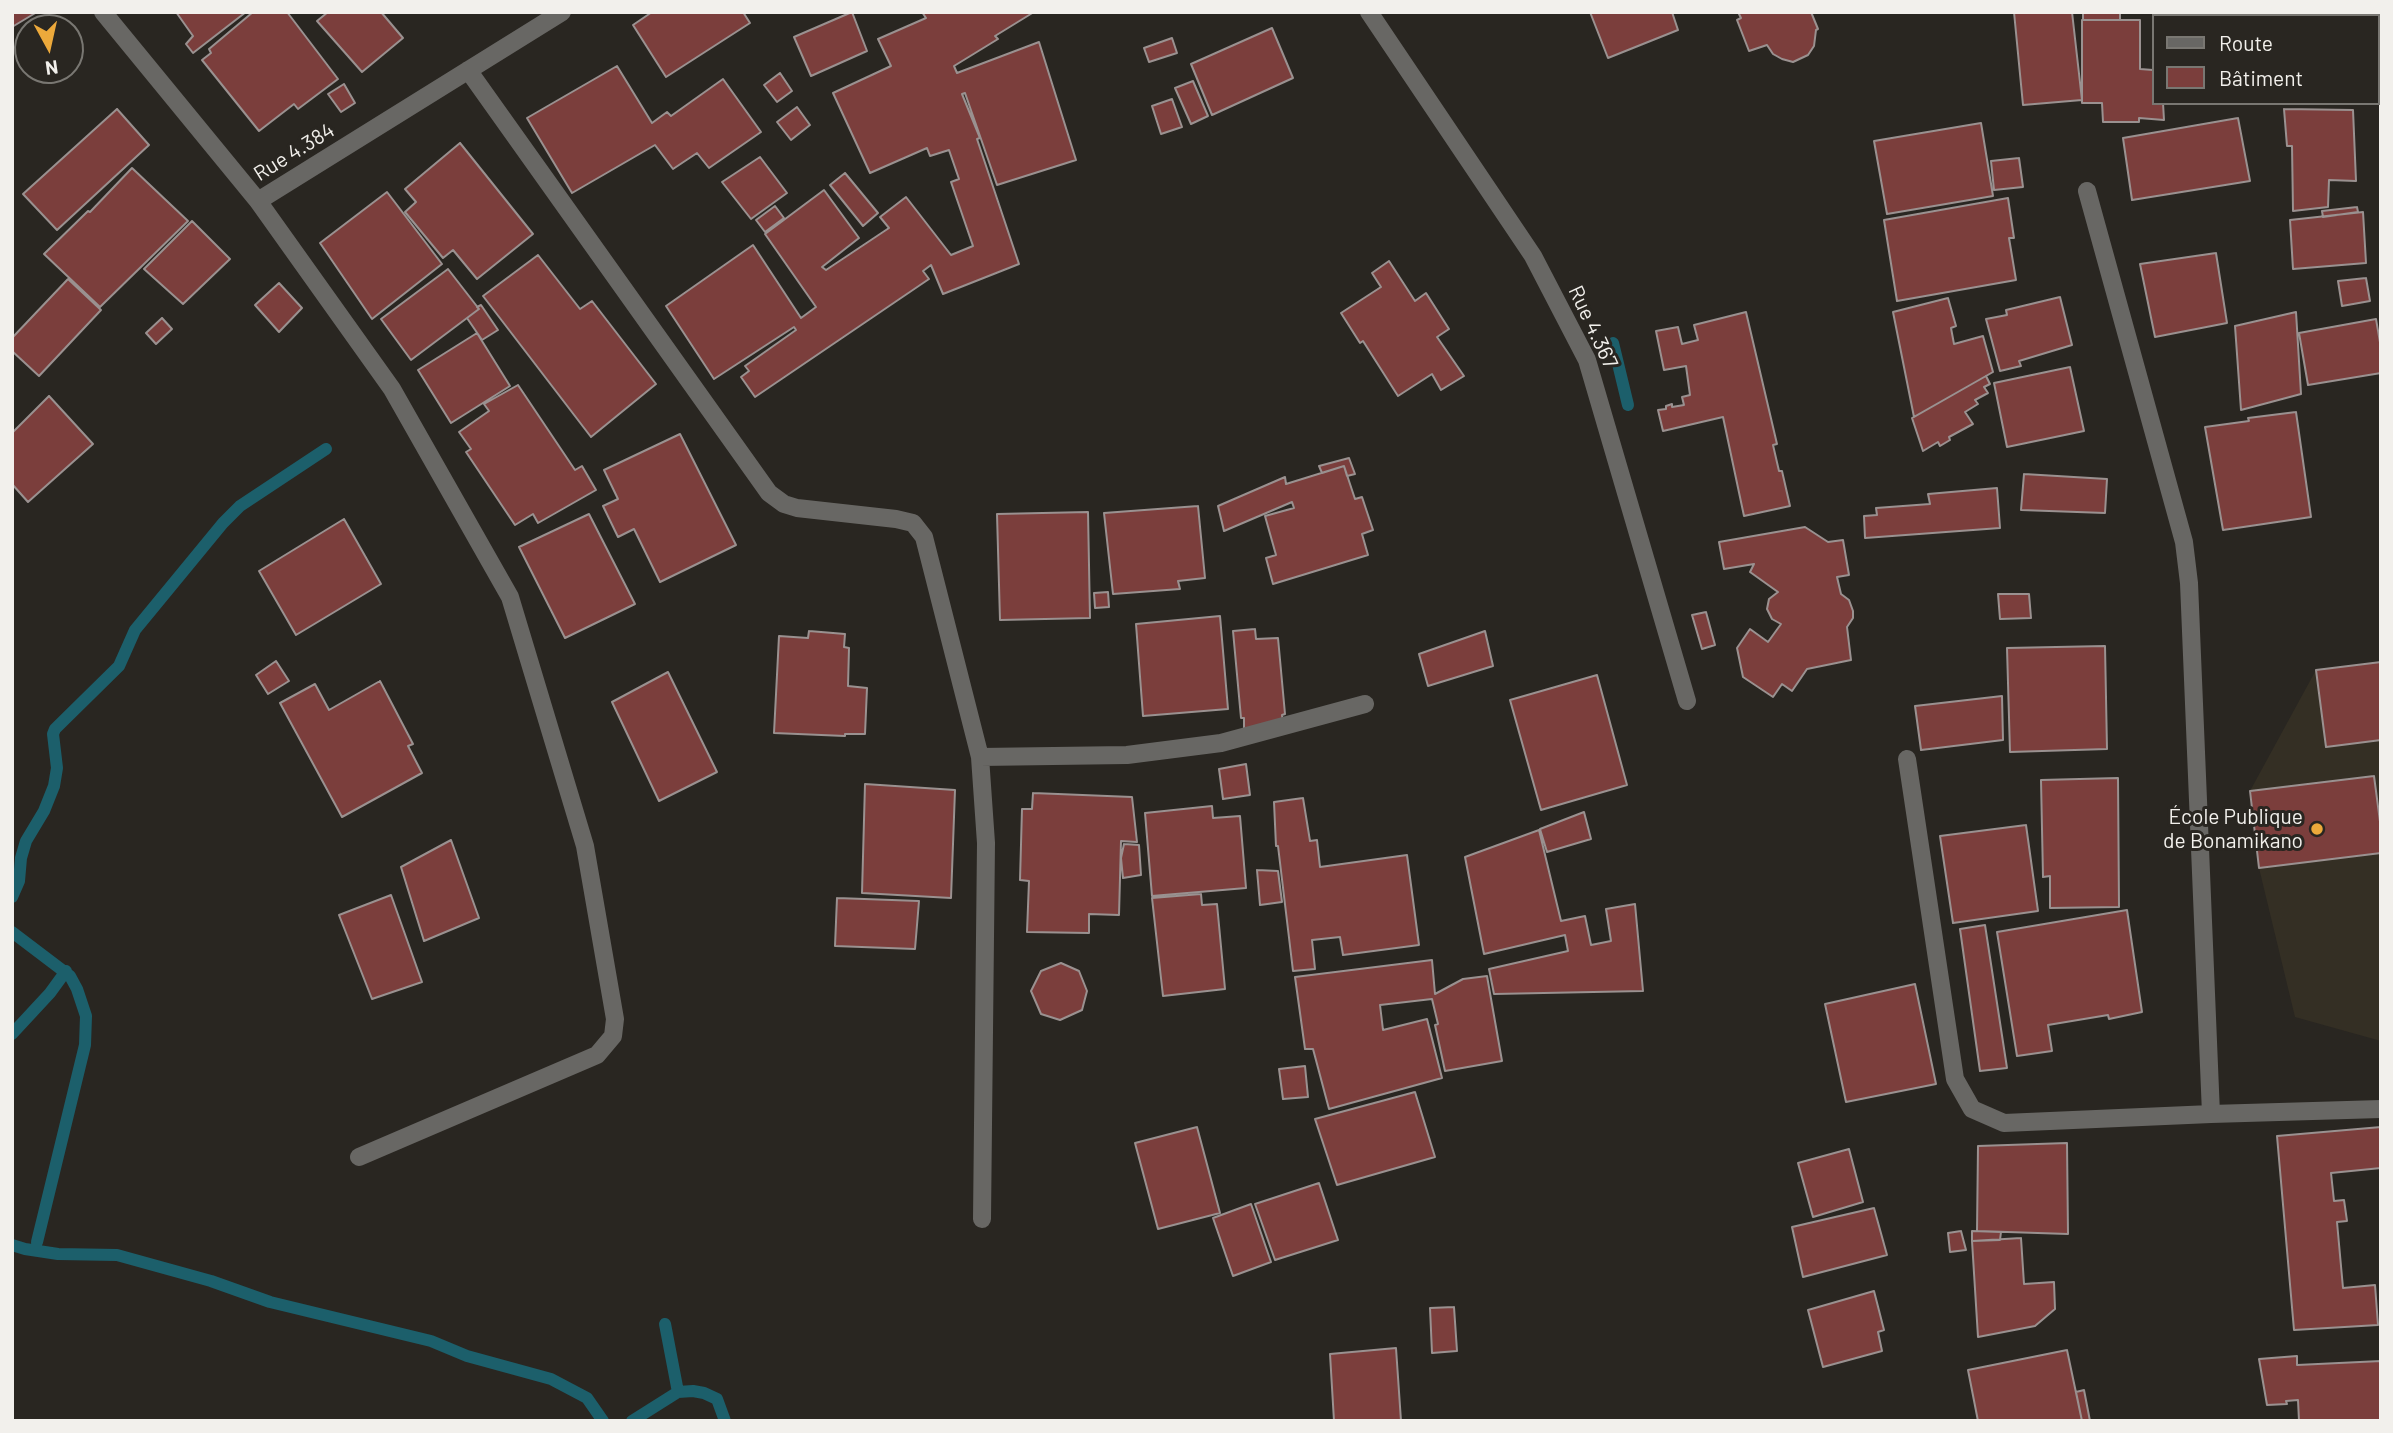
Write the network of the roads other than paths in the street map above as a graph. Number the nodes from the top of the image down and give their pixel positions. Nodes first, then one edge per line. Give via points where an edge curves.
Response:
1 (103, 12) edge
2 (562, 12) edge
3 (1369, 12) edge
4 (468, 70) junction
5 (2087, 191) dead end
6 (258, 201) junction
7 (1687, 701) dead end
8 (1365, 704) dead end
9 (980, 757) junction
10 (1907, 759) dead end
11 (2381, 1109) edge
12 (2211, 1114) junction
13 (359, 1157) dead end
14 (982, 1219) dead end

1 - 6 street, Rue 4.384
2 - 4 street, Rue 4.384
3 - 7 street, Rue 4.367 via 1533,256 1587,360
4 - 6 street, Rue 4.384
4 - 9 street via 769,493 797,508 913,523 924,537
5 - 12 street via 2184,542
6 - 13 street via 392,389 510,597 585,846 615,1018 613,1036 597,1055
8 - 9 street via 1221,743 1127,755
9 - 14 street via 986,843
10 - 12 street via 1955,1079 1972,1109 2004,1123
11 - 12 street

